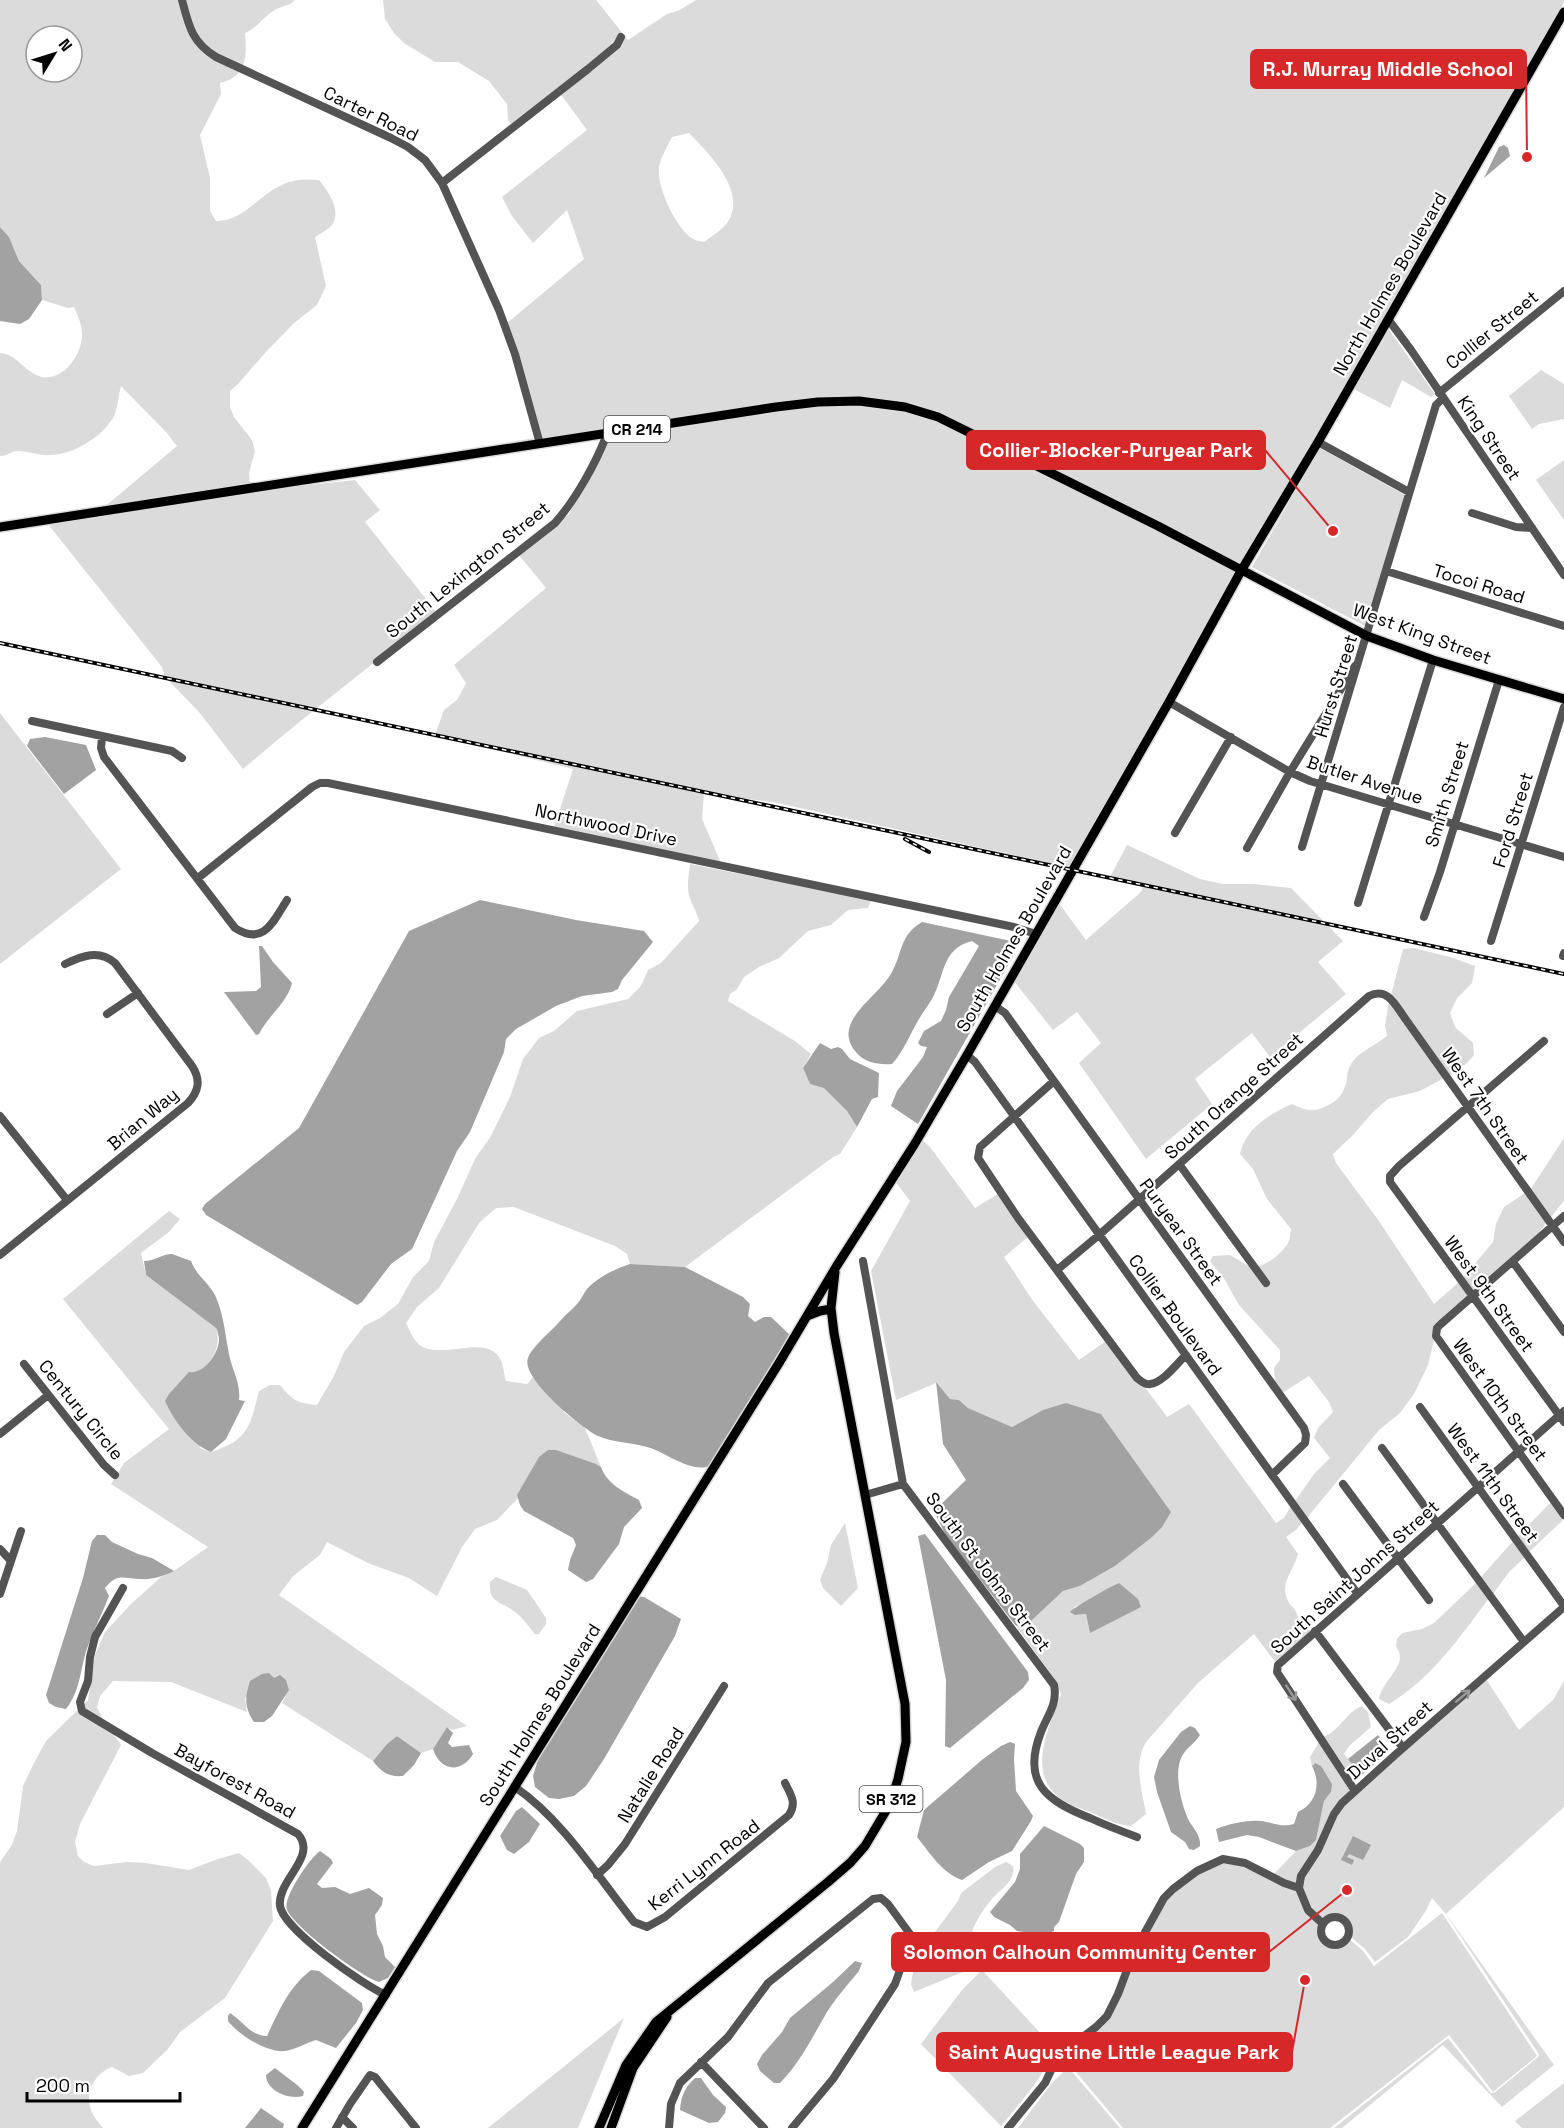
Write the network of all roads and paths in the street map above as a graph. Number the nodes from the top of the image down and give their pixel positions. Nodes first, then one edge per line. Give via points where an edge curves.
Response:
1 (182, 0) edge
2 (1564, 12) edge
3 (621, 38) dead end
4 (442, 183) junction
5 (1564, 291) edge
6 (1388, 320) junction
7 (1441, 395) junction
8 (607, 434) junction
9 (1318, 442) junction
10 (540, 444) junction
11 (1409, 492) junction
12 (1472, 513) dead end
13 (0, 527) edge
14 (1532, 528) junction
15 (1241, 571) junction
16 (1386, 571) junction
17 (1564, 575) edge
18 (1564, 626) edge
19 (1367, 636) junction
20 (1359, 660) junction
21 (1433, 660) junction
22 (377, 662) dead end
23 (1499, 680) junction
24 (1564, 699) edge
25 (1170, 702) junction
26 (1564, 707) edge
27 (32, 721) dead end
28 (102, 737) junction
29 (1231, 737) junction
30 (182, 758) dead end
31 (1290, 772) junction
32 (1321, 785) junction
33 (1388, 804) junction
34 (1454, 824) junction
35 (1175, 833) dead end
36 (1522, 845) junction
37 (1302, 847) dead end
38 (1247, 848) dead end
39 (1564, 857) edge
40 (198, 878) junction
41 (286, 900) dead end
42 (1358, 903) dead end
43 (1424, 917) dead end
44 (1036, 934) junction
45 (1491, 940) dead end
46 (65, 964) dead end
47 (138, 993) junction
48 (1377, 993) joint
49 (995, 1006) junction
50 (107, 1014) dead end
51 (1544, 1041) dead end
52 (967, 1055) junction
53 (1054, 1081) junction
54 (1467, 1107) junction
55 (0, 1116) edge
56 (1014, 1116) junction
57 (1179, 1164) junction
58 (1140, 1199) junction
59 (67, 1200) junction
60 (1564, 1216) edge
61 (1552, 1226) junction
62 (1099, 1235) junction
63 (1564, 1242) edge
64 (0, 1255) edge
65 (863, 1261) dead end
66 (1513, 1262) junction
67 (837, 1267) junction
68 (1057, 1270) junction
69 (1266, 1283) dead end
70 (1473, 1296) junction
71 (831, 1309) junction
72 (805, 1318) junction
73 (1564, 1332) edge
74 (1186, 1355) junction
75 (24, 1364) dead end
76 (47, 1396) junction
77 (1420, 1407) dead end
78 (1562, 1416) edge
79 (0, 1434) edge
80 (1382, 1448) dead end
81 (1518, 1451) junction
82 (115, 1475) dead end
83 (1272, 1475) junction
84 (903, 1484) junction
85 (1343, 1484) dead end
86 (1478, 1486) junction
87 (865, 1495) junction
88 (1564, 1515) edge
89 (1438, 1522) junction
90 (21, 1531) dead end
91 (0, 1549) edge
92 (1398, 1558) junction
93 (11, 1560) junction
94 (123, 1588) dead end
95 (1358, 1593) junction
96 (0, 1594) edge
97 (1429, 1600) dead end
98 (1564, 1606) edge
99 (1315, 1631) junction
100 (1524, 1642) junction
101 (724, 1686) dead end
102 (1403, 1748) junction
103 (785, 1783) dead end
104 (515, 1787) junction
105 (1355, 1791) junction
106 (1137, 1838) dead end
107 (597, 1875) junction
108 (1299, 1888) junction
109 (1322, 1923) dead end
110 (386, 1995) junction
111 (670, 2012) junction
112 (701, 2062) junction
113 (342, 2117) junction
114 (302, 2128) edge
115 (336, 2128) edge
116 (353, 2128) edge
117 (416, 2128) edge
118 (599, 2128) edge
119 (611, 2128) edge
120 (669, 2128) edge
121 (764, 2128) edge
122 (792, 2128) edge
123 (1008, 2128) edge

1 - 4 street, Carter Road via 189,27 202,48 408,147 425,160
2 - 6 main road, North Holmes Boulevard
3 - 4 street via 588,69
4 - 10 street, Carter Road via 499,310
5 - 7 street, Collier Street
6 - 7 street, King Street
6 - 9 main road, North Holmes Boulevard
7 - 11 street, Hurst Street
7 - 14 street, King Street
8 - 10 main road, CR 214
8 - 15 main road, CR 214 via 818,402 859,401 905,407 960,426
8 - 22 street, South Lexington Street via 569,505 555,523
9 - 11 street
9 - 15 main road, North Holmes Boulevard
10 - 13 main road, CR 214
11 - 16 street, Hurst Street
12 - 14 street
14 - 17 street, King Street
15 - 19 main road, West King Street
15 - 25 main road, South Holmes Boulevard
16 - 18 street, Tocoi Road
16 - 19 street, Hurst Street
19 - 20 street, Hurst Street
19 - 21 main road, West King Street
20 - 31 street
20 - 32 street, Hurst Street
21 - 23 main road, West King Street
21 - 33 street
23 - 24 main road, West King Street
23 - 34 street, Smith Street
25 - 29 street, Butler Avenue
25 - 44 main road, South Holmes Boulevard
26 - 36 street, Ford Street
27 - 28 street
28 - 30 street via 172,751
28 - 40 street via 100,748 104,757
29 - 31 street, Butler Avenue
29 - 35 street
31 - 32 street, Butler Avenue
31 - 38 street
32 - 33 street, Butler Avenue
32 - 37 street, Hurst Street
33 - 34 street, Butler Avenue
33 - 42 street
34 - 36 street, Butler Avenue
34 - 43 street, Smith Street
36 - 39 street, Butler Avenue
36 - 45 street, Ford Street
40 - 41 street via 235,928 252,935 270,927
40 - 44 street, Northwood Drive via 312,787 328,783
44 - 49 main road, South Holmes Boulevard
46 - 47 street, Brian Way via 88,955 106,957
47 - 50 street
47 - 59 street, Brian Way via 192,1066 198,1086 188,1103
48 - 54 street, West 7th Street via 1388,996
48 - 57 street, South Orange Street
49 - 52 main road, South Holmes Boulevard
49 - 53 street, Puryear Street via 1005,1013
51 - 54 street
52 - 56 street, Collier Boulevard
52 - 67 main road, South Holmes Boulevard
53 - 56 street
53 - 58 street, Puryear Street
54 - 61 street, West 7th Street
54 - 70 street, West 9th Street via 1398,1166 1390,1182
55 - 59 street
56 - 62 street, Collier Boulevard
56 - 68 street via 977,1154
57 - 58 street, South Orange Street
57 - 69 street
58 - 62 street, South Orange Street
58 - 83 street, Puryear Street via 1304,1428 1305,1443
59 - 64 street, Brian Way
60 - 61 street
61 - 63 street, West 7th Street
61 - 66 street
62 - 68 street, South Orange Street
62 - 74 street, Collier Boulevard
65 - 84 street, South St Johns Street
66 - 70 street
66 - 73 street
67 - 71 main road, SR 312
67 - 72 main road, South Holmes Boulevard
68 - 74 street via 1143,1383 1161,1379
70 - 78 street, West 9th Street
70 - 81 street, West 10th Street via 1441,1324 1437,1339
71 - 72 main road
71 - 87 main road, SR 312
72 - 104 main road, South Holmes Boulevard
74 - 83 street, Collier Boulevard
75 - 76 street, Century Circle
76 - 79 street
76 - 82 street, Century Circle
77 - 86 street, West 11th Street
78 - 81 street, South Saint Johns Street
80 - 89 street
81 - 86 street, South Saint Johns Street
81 - 88 street, West 10th Street
83 - 95 street, Collier Boulevard
84 - 87 street
84 - 106 street, South St Johns Street via 1054,1685 1055,1699 1035,1757 1036,1775 1044,1792 1070,1810
85 - 92 street
86 - 89 street, South Saint Johns Street
86 - 98 street, West 11th Street
87 - 111 main road, SR 312 via 905,1704 906,1742 890,1804 850,1863
89 - 92 street, South Saint Johns Street
89 - 100 street
90 - 93 street
91 - 93 street
92 - 95 street, South Saint Johns Street
92 - 97 street
93 - 96 street
94 - 110 street, Bayforest Road via 95,1637 80,1702 82,1711 298,1834 304,1851 281,1896 283,1914 332,1960
95 - 99 street, South Saint Johns Street
98 - 100 street, Duval Street
99 - 102 street
99 -> 105 street, South Saint Johns Street via 1276,1669
102 -> 100 street, Duval Street
101 - 107 street, Natalie Road via 625,1844
102 - 105 street, Duval Street
103 - 107 street, Kerri Lynn Road via 794,1807 789,1815 652,1926 634,1922
104 - 107 street, Kerri Lynn Road via 557,1825
104 - 110 main road, South Holmes Boulevard
105 - 108 street, Duval Street via 1334,1814 1301,1876
108 - 109 street via 1308,1910
108 - 123 street via 1230,1859 1207,1865 1182,1882 1164,1898 1143,1935 1107,2016 1058,2056 1045,2083
110 - 114 main road, South Holmes Boulevard
111 - 118 main road, SR 312 via 656,2022 626,2065
111 - 119 main road, SR 312 via 633,2068
112 - 120 street via 674,2094
112 - 121 street
112 - 122 street via 728,2037 768,1983 873,1899 881,1898 910,1934 895,1984 833,2079
113 - 115 street
113 - 116 street
113 - 117 street via 368,2076 373,2075

